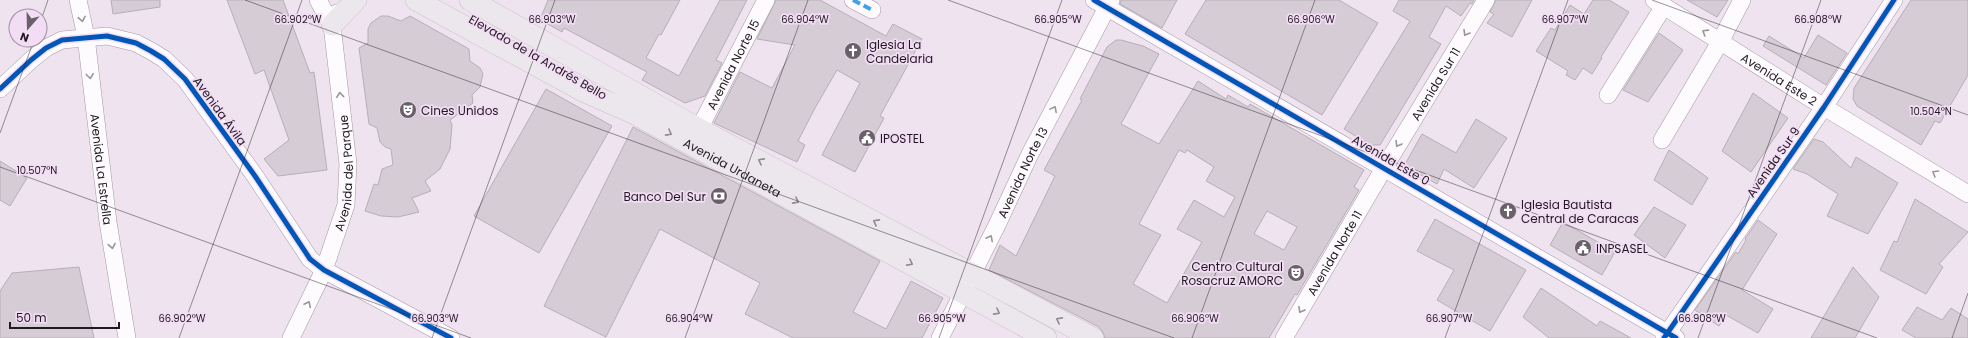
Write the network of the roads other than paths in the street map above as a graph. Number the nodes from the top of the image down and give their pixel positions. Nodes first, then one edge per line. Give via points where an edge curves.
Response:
1 (78, 0) edge
2 (318, 0) edge
3 (342, 0) edge
4 (356, 0) edge
5 (416, 0) edge
6 (440, 0) edge
7 (470, 0) edge
8 (490, 0) edge
9 (766, 0) edge
10 (853, 0) edge
11 (1486, 0) edge
12 (1742, 0) edge
13 (1894, 0) edge
14 (1104, 2) edge
15 (1659, 3) edge
16 (872, 10) dead end
17 (332, 25) junction
18 (86, 37) junction
19 (1720, 42) junction
20 (552, 56) junction
21 (0, 89) edge
22 (1608, 95) dead end
23 (639, 105) junction
24 (1824, 107) junction
25 (699, 128) junction
26 (1662, 140) dead end
27 (1384, 168) junction
28 (1968, 194) edge
29 (324, 270) junction
30 (972, 273) junction
31 (963, 293) junction
32 (1669, 336) edge
33 (127, 338) edge
34 (291, 338) edge
35 (450, 338) edge
36 (940, 338) edge
37 (1046, 338) edge
38 (1093, 338) edge
39 (1284, 338) edge

1 -> 18 street, Avenida La Estrella
2 - 17 street
3 - 17 street, Avenida del Parque
4 - 17 main road
5 - 23 main road, Avenida Urdaneta via 585,92
6 - 20 main road, Elevado de la Andrés Bello
7 - 20 main road, Elevado de la Andrés Bello
8 - 23 street, Avenida Urdaneta via 600,64
9 - 25 street, Avenida Norte 15
10 - 16 street
11 -> 27 street, Avenida Sur 11
12 - 19 street
13 - 24 street, Avenida Sur 9
14 - 27 street, Avenida Este 0
30 -> 14 street, Avenida Norte 13
19 -> 15 street, Avenida Este 2
15 - 22 street
29 -> 17 street, Avenida del Parque via 346,205 348,164
18 - 21 street, Avenida Ávila via 62,40 46,48
18 - 29 street, Avenida Ávila via 107,36 136,43 164,59 185,79 255,176 310,259
18 -> 33 street, Avenida La Estrella via 108,222
19 - 24 street, Avenida Este 2
19 - 26 street
20 - 23 main road, Elevado de la Andrés Bello
23 - 25 main road, Avenida Urdaneta
23 -> 31 main road, Avenida Urdaneta
28 -> 24 street, Avenida Este 2
24 - 32 street, Avenida Sur 9
30 -> 25 main road, Avenida Urdaneta
27 - 32 street, Avenida Este 0
27 -> 39 street, Avenida Norte 11
34 -> 29 street, Avenida del Parque
29 - 35 street, Avenida Ávila
30 - 31 street, Avenida Norte 13
38 -> 30 main road, Avenida Urdaneta
31 - 36 street, Avenida Norte 13
31 -> 37 main road, Avenida Urdaneta

